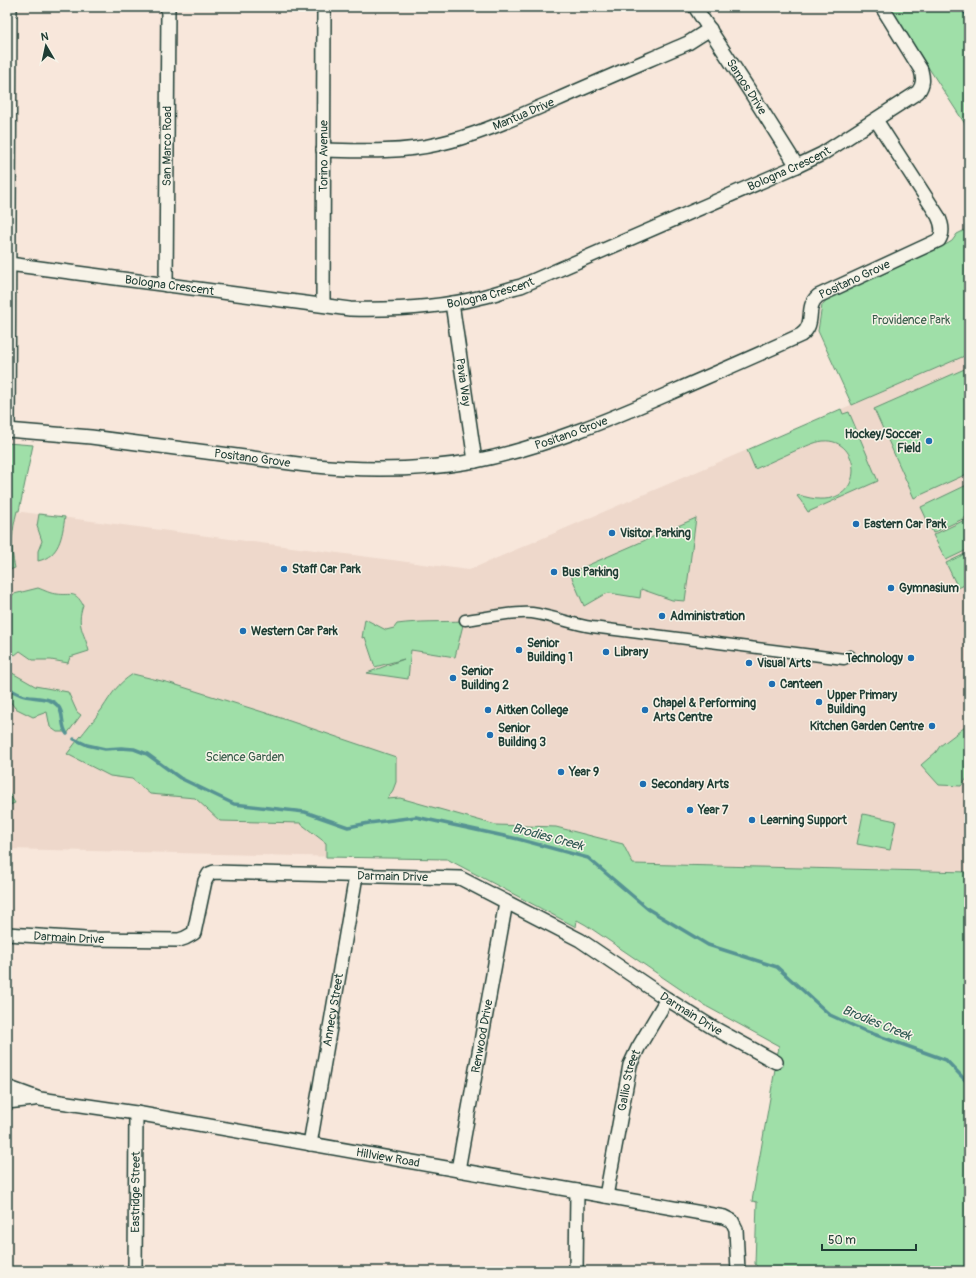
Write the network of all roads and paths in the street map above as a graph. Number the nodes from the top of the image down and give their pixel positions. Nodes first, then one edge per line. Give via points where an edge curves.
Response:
1 (10, 7) edge
2 (168, 7) edge
3 (324, 7) edge
4 (695, 7) edge
5 (882, 7) edge
6 (710, 29) junction
7 (876, 120) junction
8 (323, 150) junction
9 (797, 166) junction
10 (9, 264) junction
11 (166, 285) junction
12 (452, 303) junction
13 (322, 305) junction
14 (7, 430) edge
15 (474, 460) junction
16 (465, 620) dead end
17 (850, 656) dead end
18 (356, 876) junction
19 (506, 902) junction
20 (7, 934) edge
21 (667, 998) junction
22 (776, 1062) dead end
23 (7, 1087) edge
24 (40, 1099) junction
25 (7, 1102) edge
26 (136, 1113) junction
27 (310, 1144) junction
28 (458, 1170) junction
29 (577, 1191) junction
30 (606, 1196) junction
31 (135, 1271) edge
32 (576, 1271) edge
33 (738, 1271) edge

1 - 10 street
2 - 11 street, San Marco Road
3 - 8 street, Torino Avenue
4 - 6 street, Samos Drive
5 - 7 street, Bologna Crescent via 916,60 923,81 918,92
6 - 8 street, Mantua Drive via 688,43 474,134 404,150
6 - 9 street, Samos Drive
7 - 9 street, Bologna Crescent via 822,154
7 - 15 street, Positano Grove via 938,216 943,228 939,240 818,296 811,306 809,327 801,335 586,428 551,441
8 - 13 street, Torino Avenue
9 - 12 street, Bologna Crescent via 520,286
10 - 11 street, Bologna Crescent
10 - 14 street
11 - 13 street, Bologna Crescent
12 - 13 street, Bologna Crescent via 379,310
12 - 15 street, Pavia Way
14 - 15 street, Positano Grove via 90,437 340,468 404,468
16 - 17 street via 530,613 592,627 836,658
18 - 19 street, Darmain Drive via 460,878
18 - 20 street, Darmain Drive via 214,872 209,874 205,881 194,933 179,940 86,939
18 - 27 street, Annecy Street
19 - 21 street, Darmain Drive via 580,940
19 - 28 street, Renwood Drive
21 - 22 street, Darmain Drive
21 - 30 street, Gallio Street via 630,1065
23 - 24 street, Hillview Road
24 - 25 street, Hillview Road
24 - 26 street, Hillview Road
26 - 27 street, Hillview Road
26 - 31 street, Eastridge Street
27 - 28 street, Hillview Road
28 - 29 street, Hillview Road
29 - 30 street, Hillview Road
29 - 32 street
30 - 33 street, Hillview Road via 724,1217 734,1223

